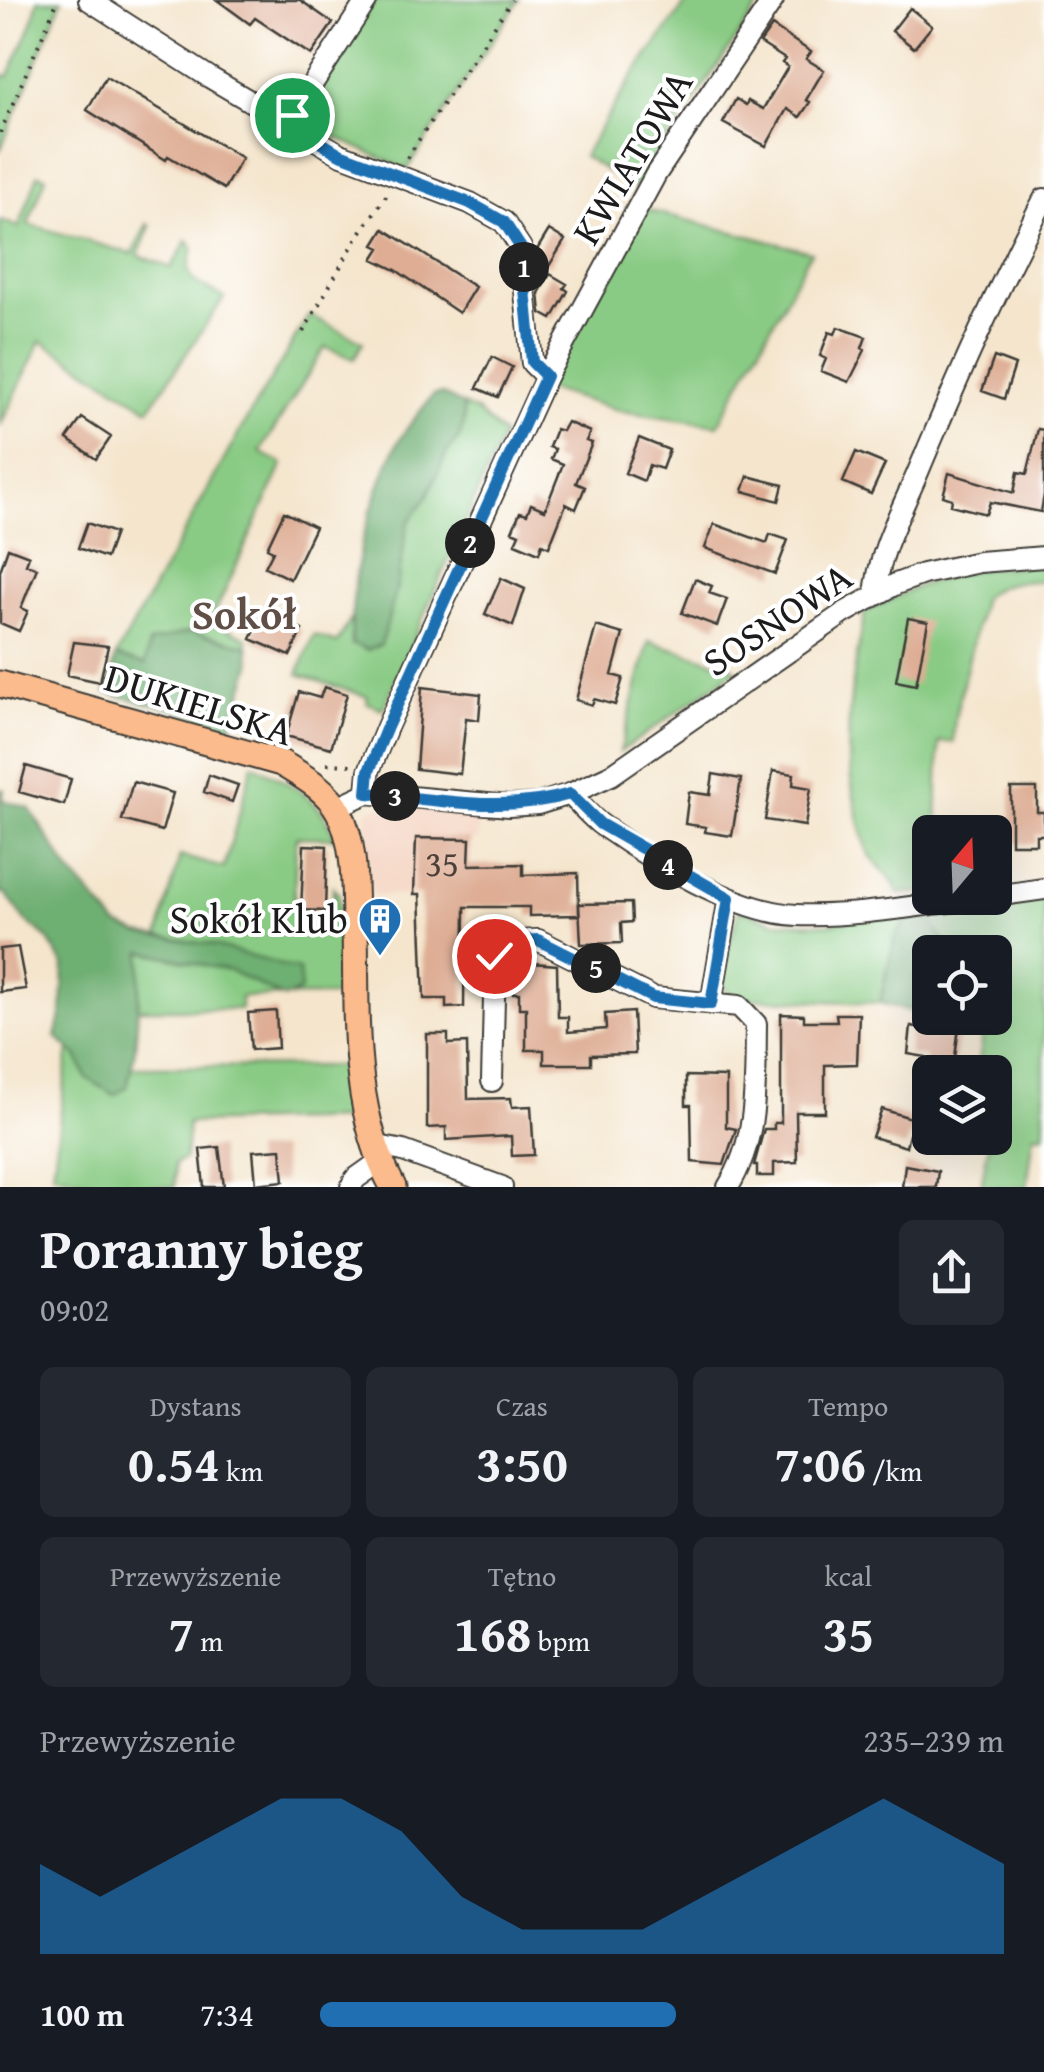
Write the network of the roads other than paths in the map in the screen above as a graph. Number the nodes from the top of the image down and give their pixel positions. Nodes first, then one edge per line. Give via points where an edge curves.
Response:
1 (89, 0) edge
2 (367, 0) edge
3 (773, 0) edge
4 (287, 123) junction
5 (1044, 199) edge
6 (546, 376) junction
7 (1044, 557) edge
8 (874, 596) junction
9 (0, 684) edge
10 (367, 793) junction
11 (570, 794) junction
12 (337, 807) junction
13 (1044, 889) edge
14 (1012, 894) edge
15 (729, 898) junction
16 (912, 907) edge
17 (711, 1004) junction
18 (492, 1080) dead end
19 (376, 1153) junction
20 (351, 1187) edge
21 (393, 1187) edge
22 (502, 1187) edge
23 (728, 1187) edge

1 - 4 street
2 - 4 street
3 - 6 street, KWIATOWA via 656,174
4 - 6 street via 340,154 504,222 521,248 532,362
5 - 8 street via 949,398 880,563
6 - 10 street, KWIATOWA via 387,727
7 - 8 street, SOSNOWA via 923,574
8 - 11 street, SOSNOWA via 622,768
9 - 12 main road, DUKIELSKA via 281,763
10 - 11 street, SOSNOWA via 509,806
10 - 12 street
11 - 15 street via 600,824
12 - 19 main road via 348,832 354,882 358,1047
13 - 14 street
15 - 16 street via 794,915
15 - 17 street
17 - 18 street via 653,998 538,940 502,942 494,956
17 - 23 street via 739,1006 756,1024 752,1124
19 - 20 street
19 - 21 main road
19 - 22 street via 403,1152

